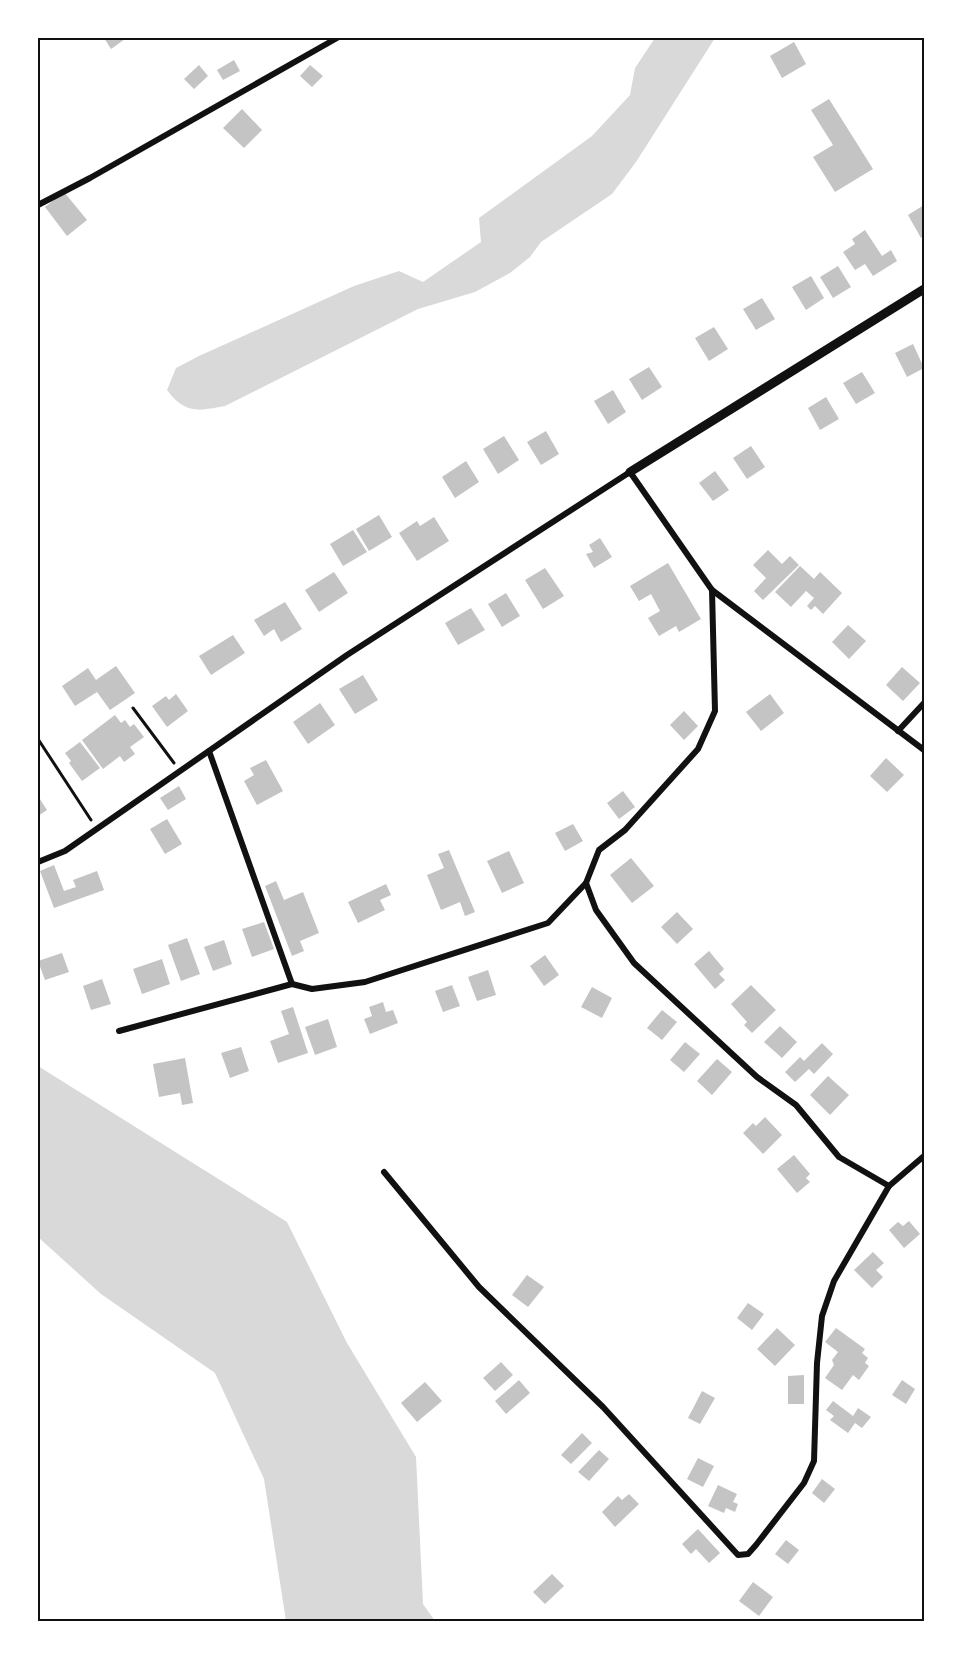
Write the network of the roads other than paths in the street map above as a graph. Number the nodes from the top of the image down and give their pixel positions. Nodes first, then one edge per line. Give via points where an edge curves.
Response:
1 (337, 38) edge
2 (38, 204) edge
3 (924, 289) edge
4 (630, 472) junction
5 (712, 590) junction
6 (924, 703) edge
7 (898, 731) junction
8 (924, 750) edge
9 (209, 751) junction
10 (38, 862) edge
11 (586, 883) junction
12 (292, 984) junction
13 (119, 1030) dead end
14 (924, 1156) edge
15 (384, 1172) dead end
16 (889, 1186) junction

1 - 2 street
3 - 4 street
4 - 5 street
4 - 9 street via 347,655
5 - 7 street
5 - 11 street via 715,711 698,749 625,830 599,850
6 - 7 street
7 - 8 street
9 - 10 street via 65,851
9 - 12 street
11 - 12 street via 548,923 365,982 312,989
11 - 16 street via 596,910 634,963 757,1077 796,1105 839,1157
12 - 13 street
14 - 16 street
15 - 16 street via 479,1287 603,1407 738,1555 748,1554 756,1545 804,1483 814,1461 822,1316 834,1281

